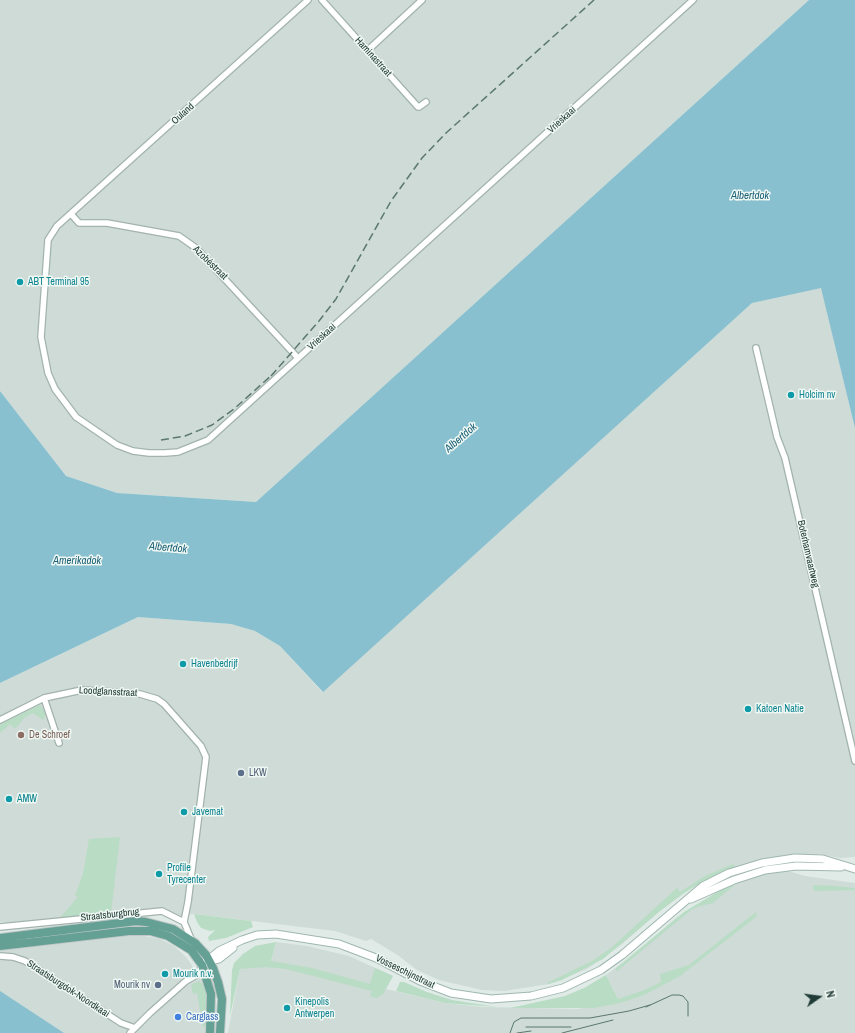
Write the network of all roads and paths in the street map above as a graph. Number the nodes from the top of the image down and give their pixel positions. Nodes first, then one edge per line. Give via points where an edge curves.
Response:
1 (308, 0) edge
2 (322, 0) edge
3 (422, 0) edge
4 (693, 0) edge
5 (367, 51) junction
6 (426, 102) dead end
7 (71, 214) junction
8 (57, 226) joint
9 (756, 348) dead end
10 (298, 358) junction
11 (44, 698) junction
12 (0, 720) edge
13 (59, 743) dead end
14 (855, 762) edge
15 (855, 869) edge
16 (184, 922) junction
17 (0, 927) edge
18 (0, 938) edge
19 (191, 939) junction
20 (0, 946) edge
21 (0, 956) edge
22 (206, 963) junction
23 (132, 1031) edge
24 (210, 1033) edge
25 (220, 1033) edge

1 - 7 street, Ouland
2 - 5 street, Haminastraat
3 - 5 street
4 - 10 street, Vrieskaai
5 - 6 street, Haminastraat via 419,108
7 - 8 street, Ouland
7 - 10 street, Azobéstraat via 79,223 107,223 179,236 196,248
8 - 10 street, Vrieskaai via 48,240 45,268 41,337 44,358 55,389 65,404 76,417 117,445 149,454 178,452 194,447 221,430
9 - 14 street, Boterhamvaartweg via 777,437 785,458
11 - 12 street, Loodglansstraat
11 - 13 street
11 - 16 street, Loodglansstraat via 82,690 149,695 164,704 201,746 206,757 205,768
15 - 22 street, Vosseschijnstraat via 814,858 762,863 736,870 703,886 601,970 558,990 517,998 491,999 451,992 420,981 376,958 339,944 276,934 257,935 242,940 219,959
16 - 17 street via 162,911
16 - 19 street
18 - 19 main road, Straatsburgbrug via 136,921 173,929
19 - 22 main road, Straatsburgbrug
20 - 22 main road, Straatsburgbrug via 129,931 155,932 173,938
21 - 23 street, Straatsburgdok-Noordkaai via 25,961
22 - 23 street, Vosseschijnstraat via 198,974 186,981
22 - 24 main road via 211,994
22 - 25 main road via 218,982 221,995

